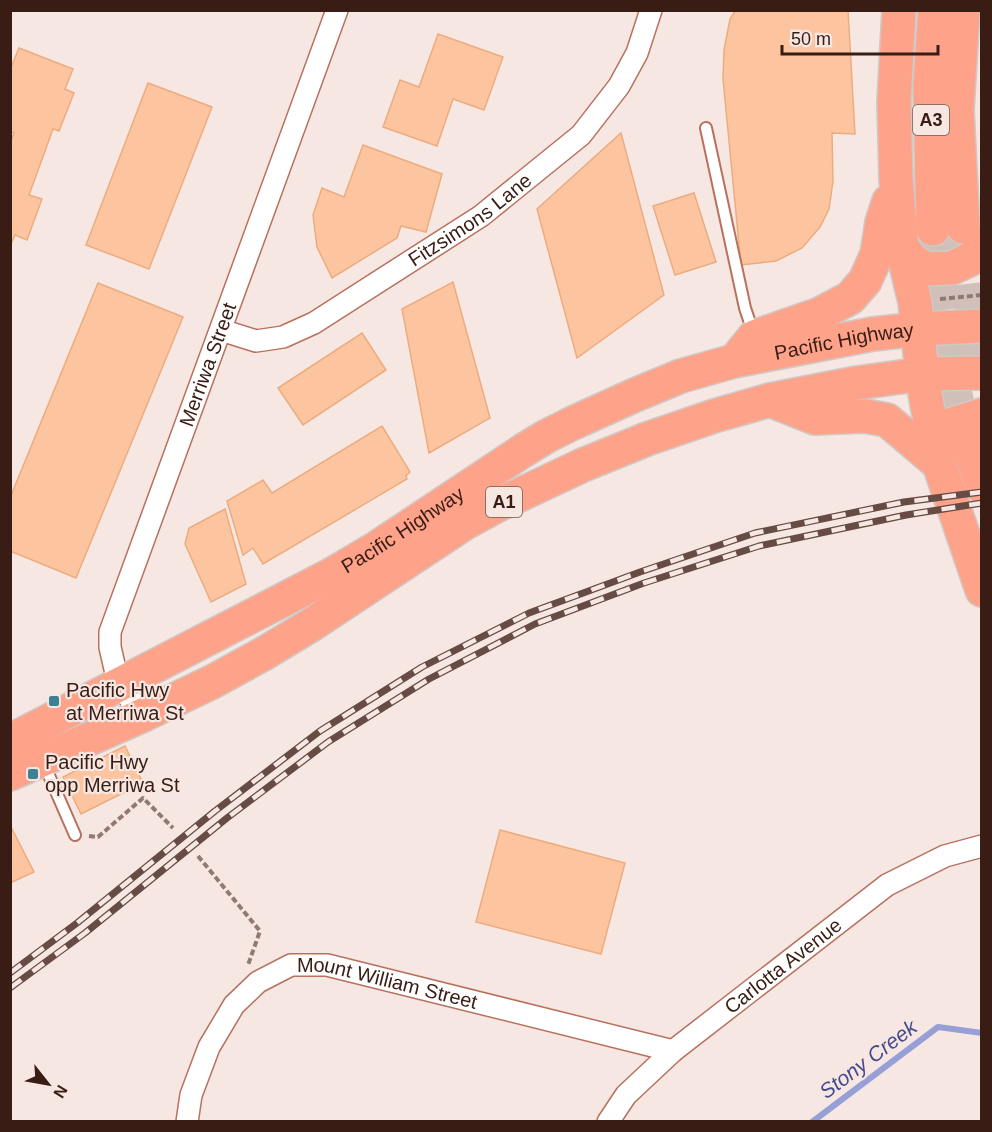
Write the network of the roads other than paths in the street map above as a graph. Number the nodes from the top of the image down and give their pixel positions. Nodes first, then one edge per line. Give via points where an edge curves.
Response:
1 (337, 10) edge
2 (651, 10) edge
3 (899, 10) edge
4 (935, 10) edge
5 (963, 10) edge
6 (706, 128) dead end
7 (896, 179) junction
8 (959, 234) edge
9 (902, 248) junction
10 (981, 326) edge
11 (919, 329) junction
12 (221, 330) junction
13 (744, 349) junction
14 (981, 373) edge
15 (922, 374) junction
16 (770, 400) junction
17 (981, 415) edge
18 (968, 445) tunnel mouth
19 (939, 464) junction
20 (981, 487) edge
21 (981, 590) edge
22 (123, 684) junction
23 (139, 717) junction
24 (10, 741) edge
25 (43, 761) junction
26 (10, 774) edge
27 (75, 835) road end
28 (981, 846) edge
29 (673, 1051) junction
30 (187, 1122) edge
31 (608, 1122) edge

1 - 12 street, Merriwa Street
2 - 12 street, Fitzsimons Lane via 638,54 620,86 581,135 481,216 314,323 283,337 256,341
3 - 7 highway via 894,102
4 - 8 highway, A3 via 930,86
5 - 8 highway, A3 via 957,110
6 - 13 lane via 745,308
7 - 9 highway
7 - 13 highway via 882,222 877,254 858,290 820,314
8 - 9 highway via 973,258 952,268 926,269
9 - 11 highway
10 - 11 highway, Pacific Highway / A1
11 - 13 highway, Pacific Highway / A1
11 - 15 highway
12 - 22 street, Merriwa Street via 110,632 115,669
13 - 22 highway, Pacific Highway / A1 via 564,427 331,575
14 - 15 highway, Pacific Highway / A1
15 - 16 highway, Pacific Highway / A1
15 - 19 highway
16 - 19 highway via 815,418 865,416 887,420
16 - 23 highway, Pacific Highway / A1 via 647,439 498,505 263,654
17 - 19 highway via 949,425 942,435
18 - 20 highway
19 - 21 highway
22 - 23 street, Merriwa Street
22 - 24 highway, Pacific Highway / A1
23 - 25 highway, Pacific Highway / A1
25 - 26 highway, Pacific Highway / A1
25 - 27 lane
28 - 29 street, Carlotta Avenue via 945,856 887,885
29 - 30 street, Mount William Street via 327,965 291,965 258,982 234,1005 209,1047 191,1095
29 - 31 street, Carlotta Avenue via 626,1095

